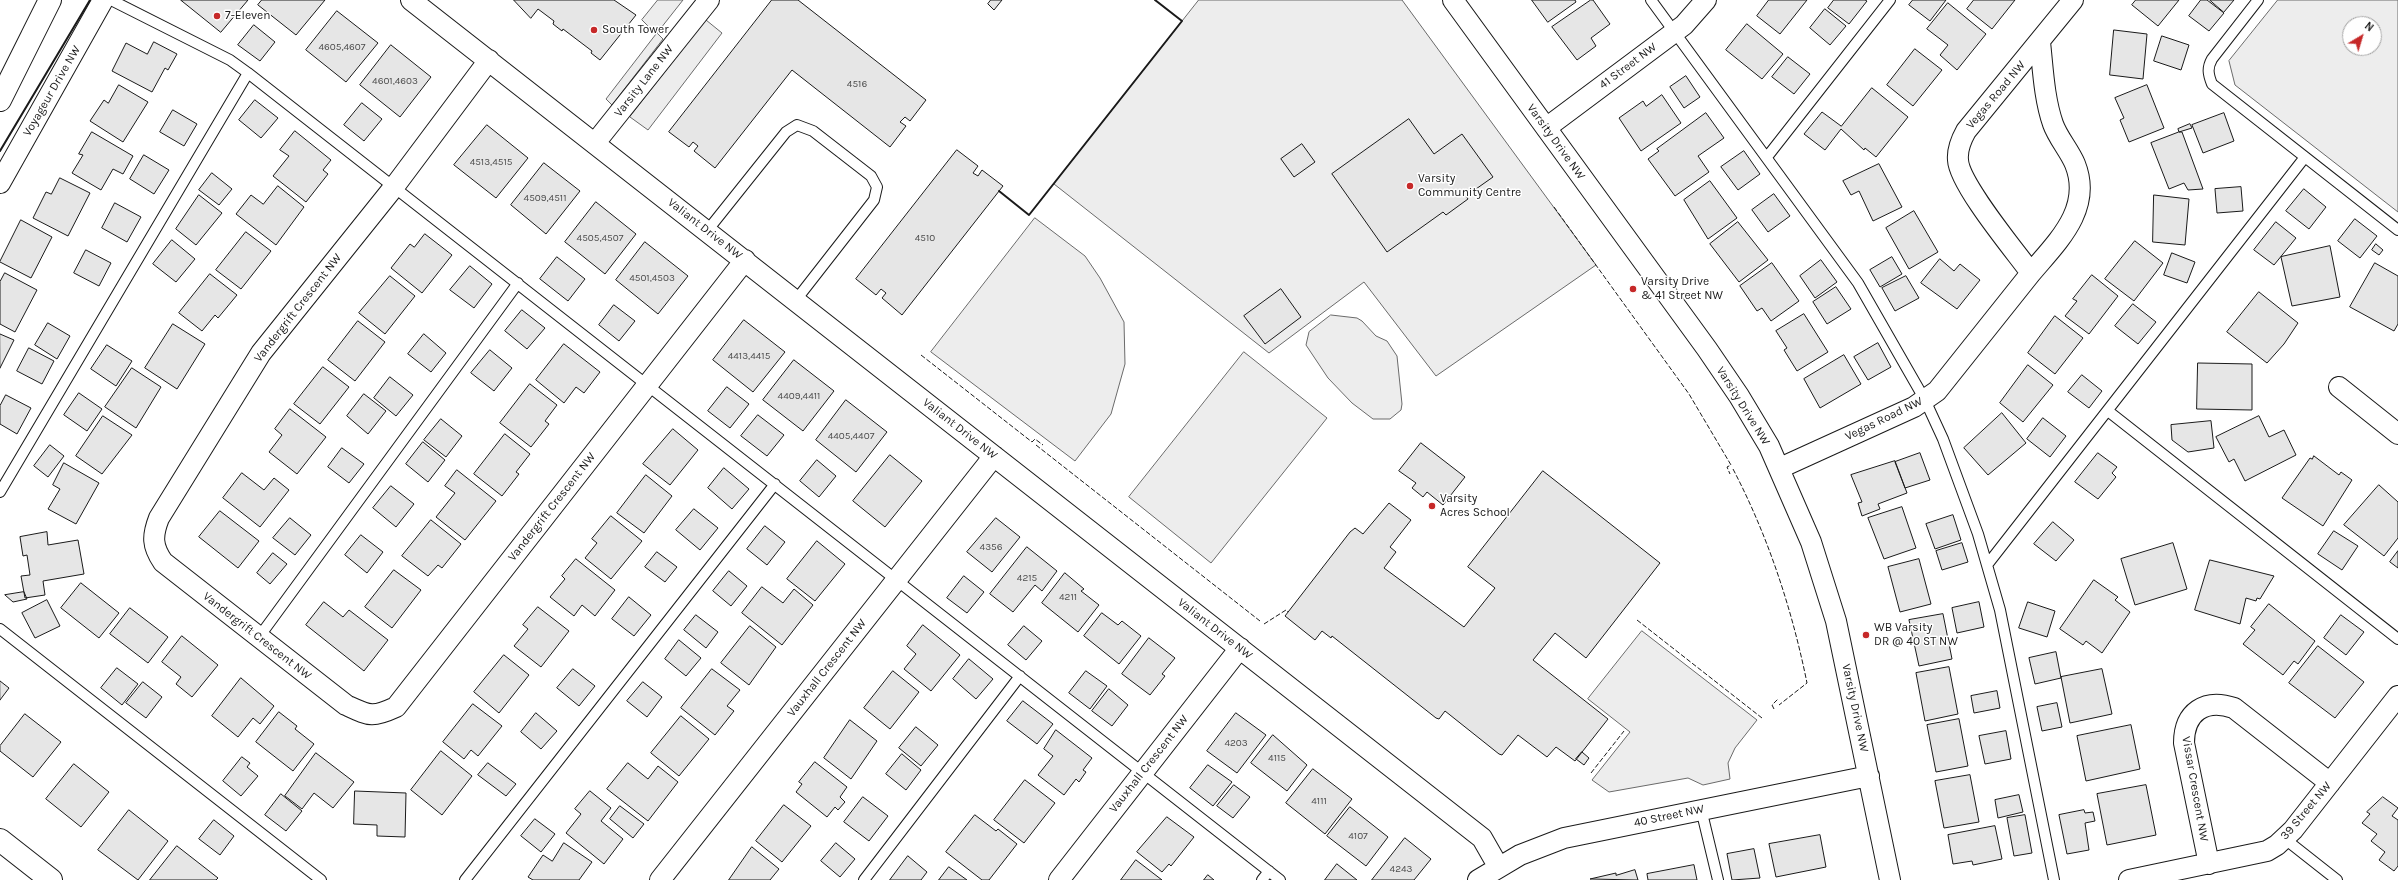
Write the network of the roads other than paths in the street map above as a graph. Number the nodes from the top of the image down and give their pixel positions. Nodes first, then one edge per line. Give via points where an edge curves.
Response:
1 (50, 0) edge
2 (104, 0) edge
3 (111, 0) edge
4 (411, 0) edge
5 (708, 0) edge
6 (1453, 0) edge
7 (1651, 0) edge
8 (1706, 0) edge
9 (1890, 0) edge
10 (2073, 0) edge
11 (2258, 0) edge
12 (1674, 32) junction
13 (2040, 42) junction
14 (489, 60) junction
15 (248, 73) junction
16 (0, 100) edge
17 (1546, 128) junction
18 (595, 143) junction
19 (1768, 157) junction
20 (2305, 157) junction
21 (0, 183) edge
22 (394, 188) junction
23 (2398, 230) edge
24 (707, 231) junction
25 (745, 260) junction
26 (2031, 273) junction
27 (518, 283) junction
28 (796, 300) junction
29 (648, 385) junction
30 (2339, 387) dead end
31 (1925, 400) junction
32 (2108, 411) junction
33 (2398, 434) edge
34 (994, 456) junction
35 (1780, 468) junction
36 (775, 484) junction
37 (0, 492) edge
38 (1987, 565) junction
39 (896, 580) junction
40 (0, 629) edge
41 (259, 637) junction
42 (2398, 638) edge
43 (1240, 648) junction
44 (1020, 676) junction
45 (2398, 696) edge
46 (1142, 774) junction
47 (1869, 776) junction
48 (2330, 783) junction
49 (1701, 810) junction
50 (2285, 839) junction
51 (0, 840) edge
52 (2209, 864) junction
53 (1498, 866) junction
54 (1269, 871) junction
55 (51, 880) edge
56 (321, 880) edge
57 (465, 880) edge
58 (660, 880) edge
59 (864, 880) edge
60 (1059, 880) edge
61 (1262, 880) edge
62 (1280, 880) edge
63 (1478, 880) edge
64 (1718, 880) edge
65 (1890, 880) edge
66 (2054, 880) edge
67 (2130, 880) edge
68 (2337, 880) edge

1 - 16 main road
2 - 21 street, Voyageur Drive NW
3 - 15 lane via 230,60
4 - 14 street, Valiant Drive NW
5 - 18 street, Varsity Lane NW
6 - 17 street, Varsity Drive NW
7 - 12 lane
8 - 12 street, 41 Street NW
9 - 19 lane
10 - 13 street, Vegas Road NW
11 - 20 lane via 2212,58 2208,74 2218,90
12 - 17 street, 41 Street NW
12 - 19 lane
13 - 26 street, Vegas Road NW via 2046,95 2053,124 2075,165 2080,200 2069,226
13 - 26 street, Vegas Road NW via 1966,131 1958,161 1964,181
14 - 18 street, Valiant Drive NW
14 - 22 street, Vandergrift Crescent NW
15 - 22 lane
15 - 37 lane
17 - 35 street, Varsity Drive NW via 1707,349 1739,396
18 - 24 street, Valiant Drive NW
19 - 31 lane via 1858,283
20 - 23 lane
20 - 32 lane
22 - 27 lane
22 - 41 street, Vandergrift Crescent NW via 261,353 154,531 153,542 163,562
24 - 25 street, Valiant Drive NW
24 - 28 lane via 786,132 797,125 813,131 871,176 877,187 874,200
25 - 28 street, Valiant Drive NW
25 - 29 street, Vandergrift Crescent NW
26 - 31 street, Vegas Road NW via 1944,384
27 - 29 lane
27 - 41 lane
28 - 34 street, Valiant Drive NW
29 - 36 lane
29 - 41 street, Vandergrift Crescent NW via 396,707 377,716 346,706
30 - 33 street
31 - 35 street, Vegas Road NW
31 - 38 lane via 1943,440
32 - 38 lane
32 - 42 lane
34 - 39 street, Vauxhall Crescent NW
34 - 43 street, Valiant Drive NW
35 - 47 street, Varsity Drive NW via 1811,542 1836,621
36 - 39 lane
36 - 57 lane
38 - 66 lane via 2000,610
39 - 44 lane
39 - 58 street, Vauxhall Crescent NW
40 - 56 lane
43 - 46 street, Vauxhall Crescent NW
43 - 53 street, Valiant Drive NW via 1482,838
44 - 46 lane
44 - 59 lane
45 - 48 street, 39 Street NW
46 - 54 lane
46 - 60 street, Vauxhall Crescent NW
47 - 49 street, 40 Street NW
47 - 65 street, Varsity Drive NW
48 - 50 street, 39 Street NW
48 - 52 street, Vissar Crescent NW via 2234,708 2214,704 2197,711 2186,725 2184,743
49 - 53 street, 40 Street NW via 1564,838
49 - 64 lane
50 - 52 street, 39 Street NW via 2267,850
50 - 68 lane
51 - 55 main road
52 - 67 street, 39 Street NW
53 - 63 street, 40 Street NW
54 - 61 lane
54 - 62 lane

